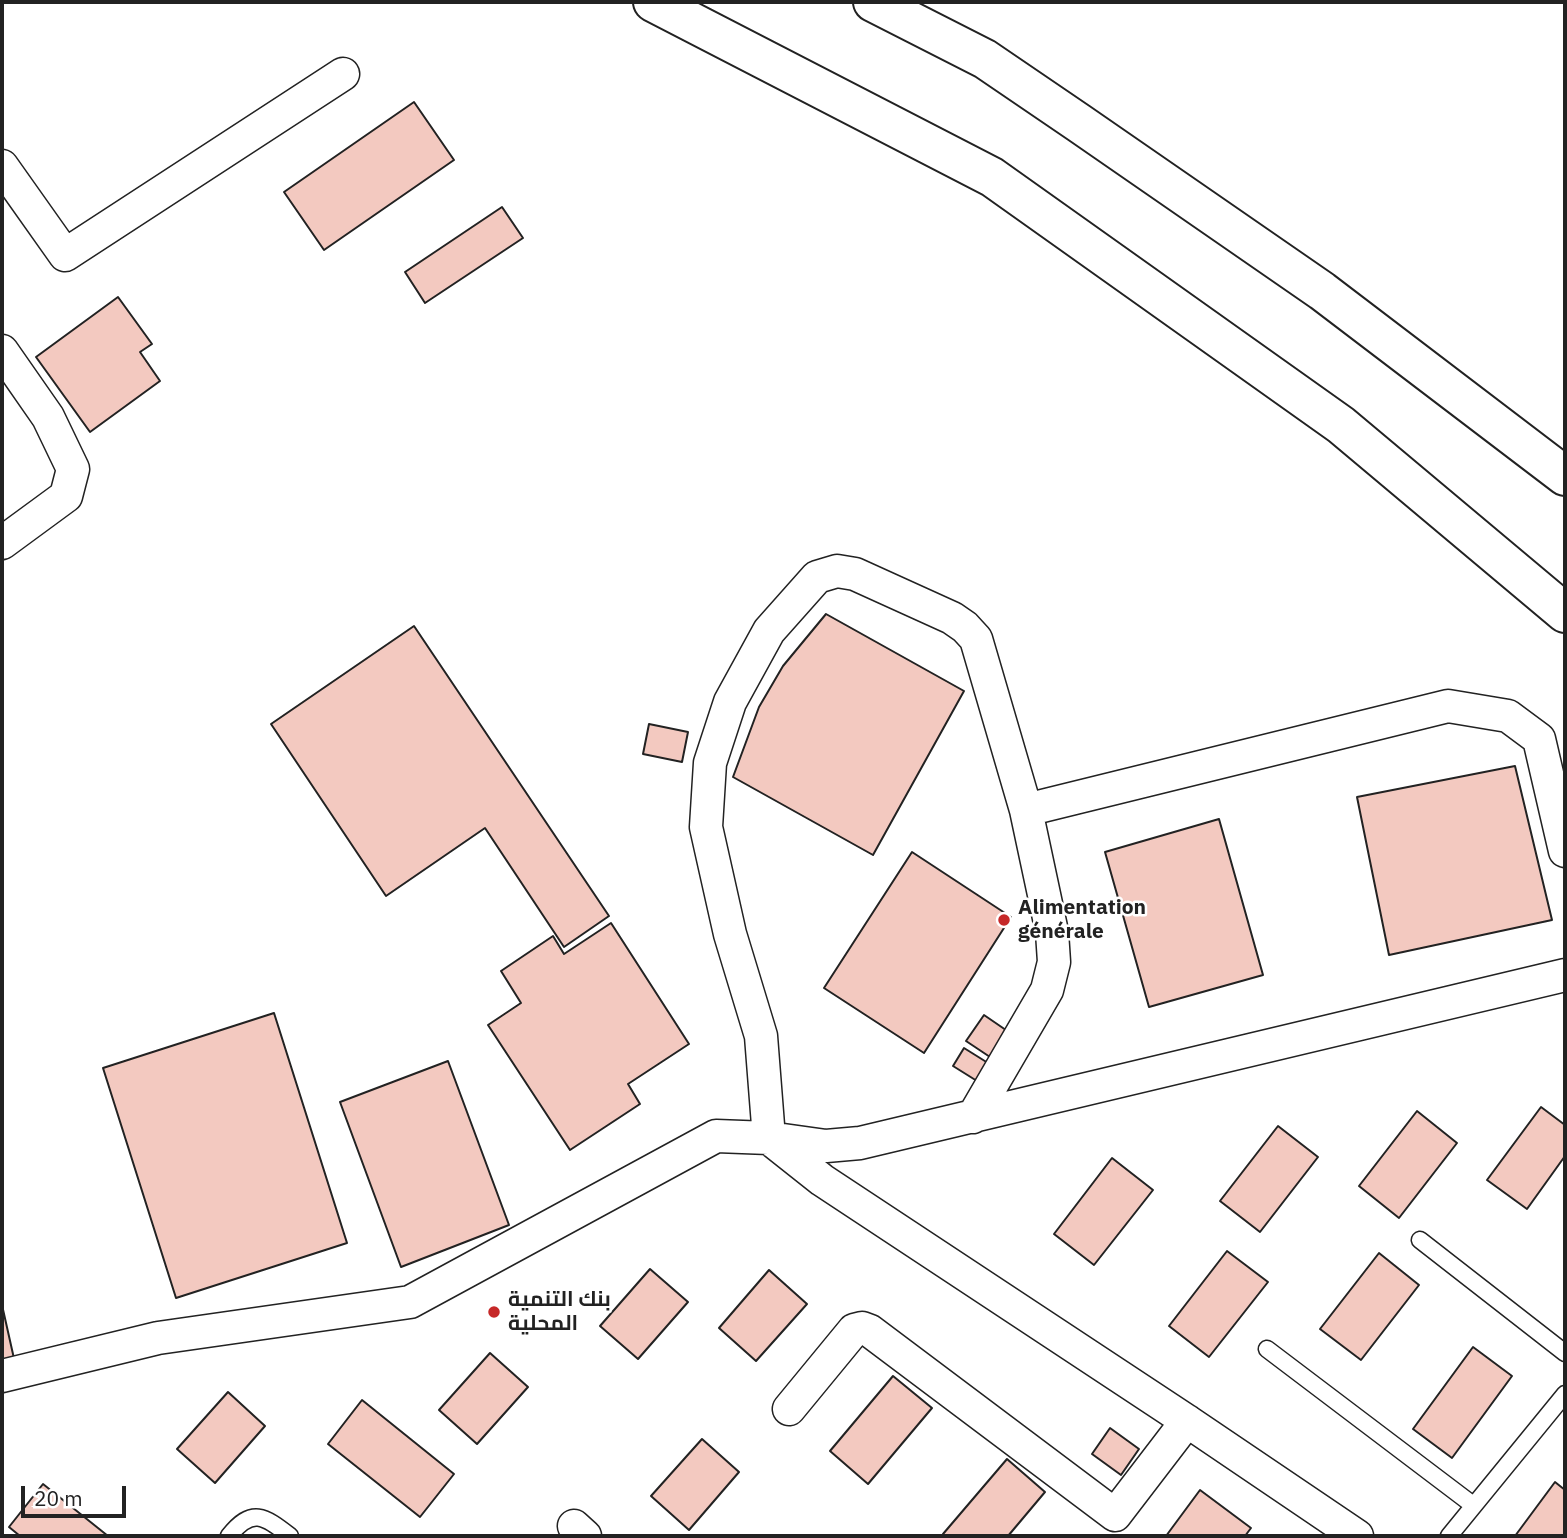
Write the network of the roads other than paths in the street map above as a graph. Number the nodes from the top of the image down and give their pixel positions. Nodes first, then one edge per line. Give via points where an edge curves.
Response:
1 (653, 2) edge
2 (873, 2) edge
3 (925, 2) edge
4 (985, 59) junction
5 (343, 74) dead end
6 (2, 166) edge
7 (2, 351) edge
8 (1565, 476) edge
9 (2, 543) edge
10 (1565, 613) edge
11 (1026, 810) junction
12 (1565, 851) edge
13 (1565, 975) edge
14 (973, 1117) junction
15 (769, 1138) junction
16 (1420, 1240) dead end
17 (1266, 1349) dead end
18 (1565, 1353) edge
19 (2, 1376) edge
20 (1565, 1394) edge
21 (789, 1409) dead end
22 (1560, 1412) edge
23 (1186, 1421) junction
24 (1473, 1506) junction
25 (1107, 1526) edge
26 (229, 1536) edge
27 (290, 1536) edge
28 (1357, 1536) edge
29 (1450, 1536) edge

1 - 10 highway via 992,177 1341,425
2 - 4 highway
3 - 4 highway
4 - 8 highway via 1322,291
5 - 6 street via 65,255
7 - 9 street via 48,417 73,469 66,496
11 - 12 street via 1448,706 1508,716 1539,739
11 - 14 street via 1054,962 1046,990
11 - 15 street via 976,639 952,618 855,574 837,571 817,577 769,631 730,702 710,763 706,827 730,934 761,1036
13 - 14 street
14 - 15 street via 860,1143 826,1146
15 - 19 street via 716,1136 410,1302 158,1338
15 - 23 street via 822,1180
16 - 18 lane
17 - 24 lane
20 - 22 lane
21 - 25 street via 854,1330 862,1328
22 - 24 lane
23 - 25 street
23 - 28 street
24 - 29 lane
26 - 27 lane via 241,1521 254,1517 269,1520

